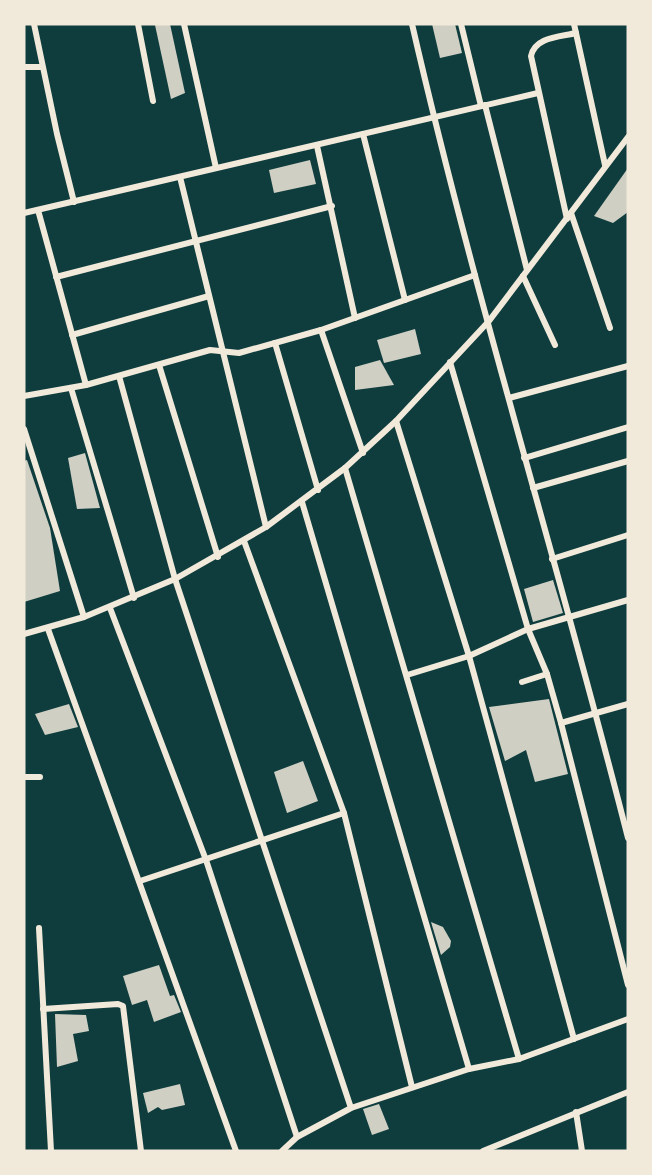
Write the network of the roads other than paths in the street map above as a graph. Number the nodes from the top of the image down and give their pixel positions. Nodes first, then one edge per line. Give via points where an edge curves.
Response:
1 (34, 24) edge
2 (138, 24) edge
3 (184, 24) edge
4 (412, 24) edge
5 (461, 24) edge
6 (574, 24) edge
7 (576, 33) junction
8 (24, 67) edge
9 (42, 67) junction
10 (538, 93) junction
11 (153, 101) dead end
12 (483, 106) junction
13 (434, 117) junction
14 (363, 134) junction
15 (628, 137) edge
16 (317, 146) junction
17 (605, 165) junction
18 (216, 168) junction
19 (180, 177) junction
20 (74, 202) junction
21 (332, 206) junction
22 (38, 210) junction
23 (24, 213) edge
24 (569, 216) junction
25 (195, 242) junction
26 (525, 273) junction
27 (475, 275) junction
28 (56, 277) junction
29 (209, 296) junction
30 (405, 300) junction
31 (355, 318) junction
32 (489, 321) junction
33 (610, 328) dead end
34 (321, 330) junction
35 (72, 335) junction
36 (275, 343) junction
37 (555, 345) dead end
38 (222, 352) junction
39 (450, 362) junction
40 (159, 365) junction
41 (628, 366) edge
42 (120, 376) junction
43 (86, 385) junction
44 (71, 388) junction
45 (24, 396) edge
46 (509, 398) junction
47 (396, 422) junction
48 (628, 427) edge
49 (24, 429) edge
50 (363, 453) junction
51 (524, 458) junction
52 (628, 461) edge
53 (345, 468) junction
54 (532, 488) junction
55 (318, 490) junction
56 (302, 502) junction
57 (266, 527) junction
58 (628, 535) edge
59 (244, 541) junction
60 (218, 557) junction
61 (552, 559) junction
62 (175, 579) junction
63 (134, 598) junction
64 (628, 600) edge
65 (110, 608) junction
66 (570, 616) junction
67 (84, 617) junction
68 (48, 629) junction
69 (528, 629) junction
70 (24, 634) edge
71 (469, 656) junction
72 (547, 674) junction
73 (407, 675) junction
74 (522, 682) dead end
75 (628, 704) edge
76 (595, 714) junction
77 (561, 723) junction
78 (24, 777) edge
79 (40, 777) dead end
80 (344, 813) junction
81 (628, 838) edge
82 (261, 840) junction
83 (206, 860) junction
84 (140, 881) junction
85 (39, 928) dead end
86 (628, 985) edge
87 (43, 1009) junction
88 (628, 1019) edge
89 (574, 1039) junction
90 (519, 1059) junction
91 (469, 1069) junction
92 (412, 1087) junction
93 (628, 1092) edge
94 (351, 1108) junction
95 (576, 1112) junction
96 (297, 1137) junction
97 (491, 1150) edge
98 (51, 1151) edge
99 (141, 1151) edge
100 (236, 1151) edge
101 (282, 1151) edge
102 (483, 1151) edge
103 (582, 1151) edge

1 - 9 street
2 - 11 street
3 - 18 street
4 - 13 street
5 - 12 street
6 - 7 street
7 - 10 street via 541,41 533,47
7 - 17 street
8 - 9 street
9 - 20 street
10 - 12 street
10 - 24 street
12 - 13 street
12 - 26 street
13 - 14 street
13 - 27 street
14 - 16 street
14 - 30 street
15 - 17 street
16 - 18 street
16 - 21 street
17 - 24 street
18 - 19 street
19 - 20 street
19 - 25 street
20 - 22 street
21 - 25 street
21 - 31 street
22 - 23 street
22 - 28 street
24 - 26 street
24 - 33 street
25 - 28 street
25 - 29 street
26 - 32 street
26 - 37 street
27 - 30 street
27 - 32 street
28 - 35 street
29 - 35 street
29 - 38 street
30 - 31 street
31 - 34 street
32 - 39 street
32 - 46 street
34 - 36 street
34 - 50 street
35 - 43 street
36 - 38 street via 233,354
36 - 55 street
38 - 40 street via 204,351
38 - 57 street
39 - 47 street
39 - 69 street
40 - 42 street
40 - 60 street
41 - 46 street
42 - 43 street
42 - 62 street
43 - 44 street
44 - 45 street
44 - 63 street
46 - 51 street
47 - 50 street
47 - 71 street
48 - 51 street
49 - 67 street
50 - 53 street
51 - 54 street
52 - 54 street
53 - 55 street
53 - 73 street
54 - 61 street
55 - 56 street
56 - 57 street
56 - 91 street
57 - 59 street
58 - 61 street
59 - 60 street
59 - 80 street
60 - 62 street
61 - 66 street
62 - 63 street
62 - 82 street
63 - 65 street
64 - 66 street
65 - 67 street
65 - 83 street
66 - 69 street
66 - 76 street
67 - 68 street
68 - 70 street
68 - 84 street
69 - 71 street
69 - 72 street
71 - 73 street
71 - 89 street
72 - 74 street
72 - 77 street
73 - 90 street
75 - 76 street
76 - 77 street
76 - 81 street
77 - 86 street
78 - 79 street
80 - 82 street
80 - 92 street
82 - 83 street
82 - 94 street
83 - 84 street
83 - 96 street
84 - 100 street
85 - 87 street
87 - 98 street
87 - 99 street via 123,1006
88 - 89 street
89 - 90 street
90 - 91 street
91 - 92 street
92 - 94 street
93 - 95 street
94 - 96 street
95 - 97 street
95 - 103 street
96 - 101 street
97 - 102 street

